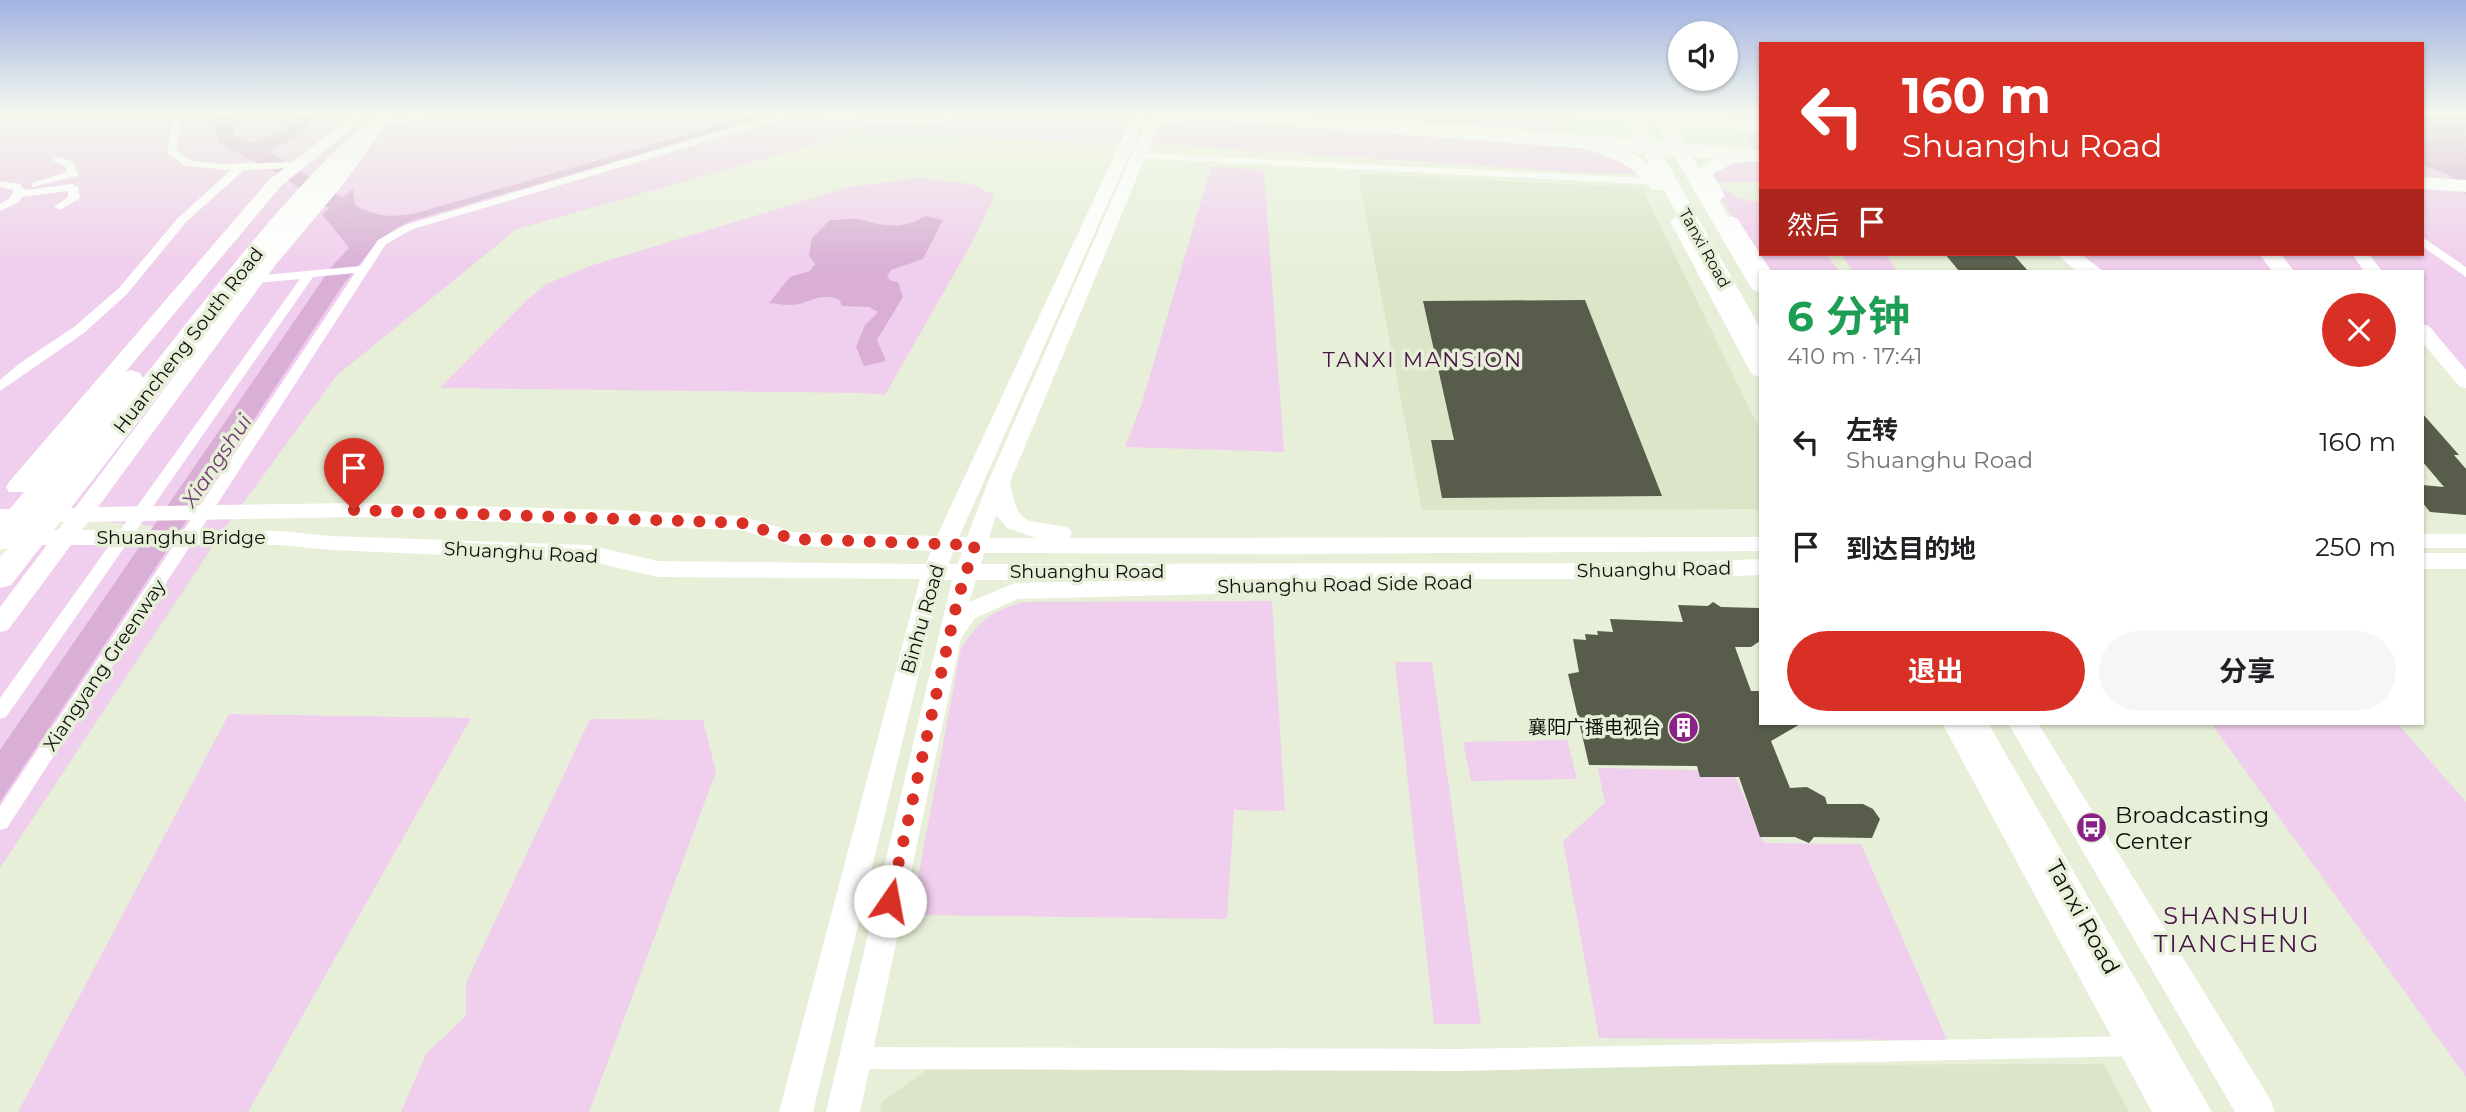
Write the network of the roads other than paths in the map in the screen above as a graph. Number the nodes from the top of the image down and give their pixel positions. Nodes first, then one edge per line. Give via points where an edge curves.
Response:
1 (70, 165) edge
2 (204, 165) edge
3 (323, 165) edge
4 (323, 165) edge
5 (618, 165) edge
6 (1121, 165) edge
7 (1134, 165) edge
8 (1317, 165) edge
9 (1640, 165) edge
10 (1655, 165) edge
11 (1689, 165) edge
12 (1714, 165) edge
13 (241, 167) junction
14 (320, 168) junction
15 (73, 174) junction
16 (1662, 182) junction
17 (2424, 183) edge
18 (0, 184) edge
19 (2466, 186) edge
20 (73, 187) junction
21 (20, 192) junction
22 (2424, 196) edge
23 (2466, 199) edge
24 (287, 204) junction
25 (60, 207) dead end
26 (0, 208) edge
27 (1678, 221) junction
28 (1731, 228) junction
29 (1698, 235) junction
30 (2424, 242) edge
31 (2070, 256) edge
32 (2272, 256) edge
33 (362, 269) junction
34 (1761, 270) edge
35 (2090, 270) edge
36 (2282, 270) edge
37 (2466, 273) edge
38 (313, 274) junction
39 (257, 278) junction
40 (1759, 284) edge
41 (2424, 332) edge
42 (1759, 344) edge
43 (1759, 369) edge
44 (2466, 382) edge
45 (0, 387) edge
46 (68, 456) junction
47 (999, 482) junction
48 (8, 492) edge
49 (354, 510) joint
50 (81, 514) junction
51 (50, 515) junction
52 (9, 531) edge
53 (65, 537) junction
54 (2424, 541) edge
55 (2466, 541) edge
56 (331, 543) joint
57 (946, 543) junction
58 (975, 545) junction
59 (1759, 547) edge
60 (1759, 547) edge
61 (1759, 547) edge
62 (2424, 561) edge
63 (2466, 561) edge
64 (934, 572) junction
65 (966, 572) junction
66 (0, 578) edge
67 (1759, 579) edge
68 (0, 624) edge
69 (948, 638) junction
70 (0, 712) edge
71 (1956, 725) edge
72 (1974, 725) edge
73 (2023, 725) edge
74 (2039, 725) edge
75 (0, 822) edge
76 (2144, 1046) junction
77 (856, 1058) junction
78 (796, 1112) edge
79 (843, 1112) edge
80 (2171, 1112) edge
81 (2193, 1112) edge
82 (2256, 1112) edge
83 (2276, 1112) edge

1 - 15 street
2 - 13 street
3 - 14 highway, Huancheng South Road
4 - 14 street
5 - 33 street, Xiangyang Greenway via 409,227 382,242
6 - 57 street, Binhu Road
7 - 47 street, Binhu Road
8 - 16 street
9 - 16 main road
10 - 16 main road, Tanxi Road
11 - 28 main road, Tanxi Road
12 - 28 main road via 1704,173
13 - 14 street
13 - 45 street via 182,220 123,291 79,330
14 - 24 highway, Huancheng South Road
14 - 24 street
15 - 20 street
15 - 21 street
16 - 27 main road
16 - 29 main road, Tanxi Road
17 - 19 highway
18 - 21 street via 16,186
20 - 21 street
20 - 25 street via 75,198
21 - 26 street
22 - 23 highway
24 - 39 street
24 - 46 highway, Huancheng South Road via 213,276
24 - 48 street
24 - 51 highway, Huancheng South Road
27 - 29 main road
27 - 43 street
28 - 34 street
28 - 40 main road, Tanxi Road
29 - 42 main road, Tanxi Road
30 - 37 street
31 - 35 highway
32 - 36 highway
33 - 38 street
33 - 75 street, Xiangyang Greenway
38 - 39 street
38 - 70 street
39 - 50 street
41 - 44 street
46 - 48 street
46 - 52 highway, Huancheng South Road
47 - 58 street, Binhu Road
47 - 59 street via 1005,510 1017,523 1038,533
49 - 50 street, Shuanghu Bridge
49 - 57 street, Shuanghu Road via 742,523 793,539
50 - 51 street, Shuanghu Bridge
50 - 53 street
51 - 52 highway, Huancheng South Road
52 - 53 street, Shuanghu Bridge
52 - 66 highway, Huancheng South Road
53 - 56 street, Shuanghu Bridge via 255,537
53 - 68 street
54 - 55 street
56 - 64 street, Shuanghu Road via 589,553 658,569
57 - 58 street, Shuanghu Road
57 - 64 street, Binhu Road
58 - 60 street, Shuanghu Road
58 - 65 street, Binhu Road
61 - 65 street, Shuanghu Road via 1655,570
62 - 63 street
64 - 65 street, Shuanghu Road
64 - 78 street, Binhu Road
65 - 69 street, Binhu Road
67 - 69 street, Shuanghu Road Side Road via 1050,588 993,598 967,612
69 - 77 street, Binhu Road
71 - 76 street
72 - 76 main road, Tanxi Road
73 - 82 main road
74 - 83 street
76 - 77 street via 1461,1060
76 - 80 street
76 - 81 main road, Tanxi Road
77 - 79 street, Binhu Road

